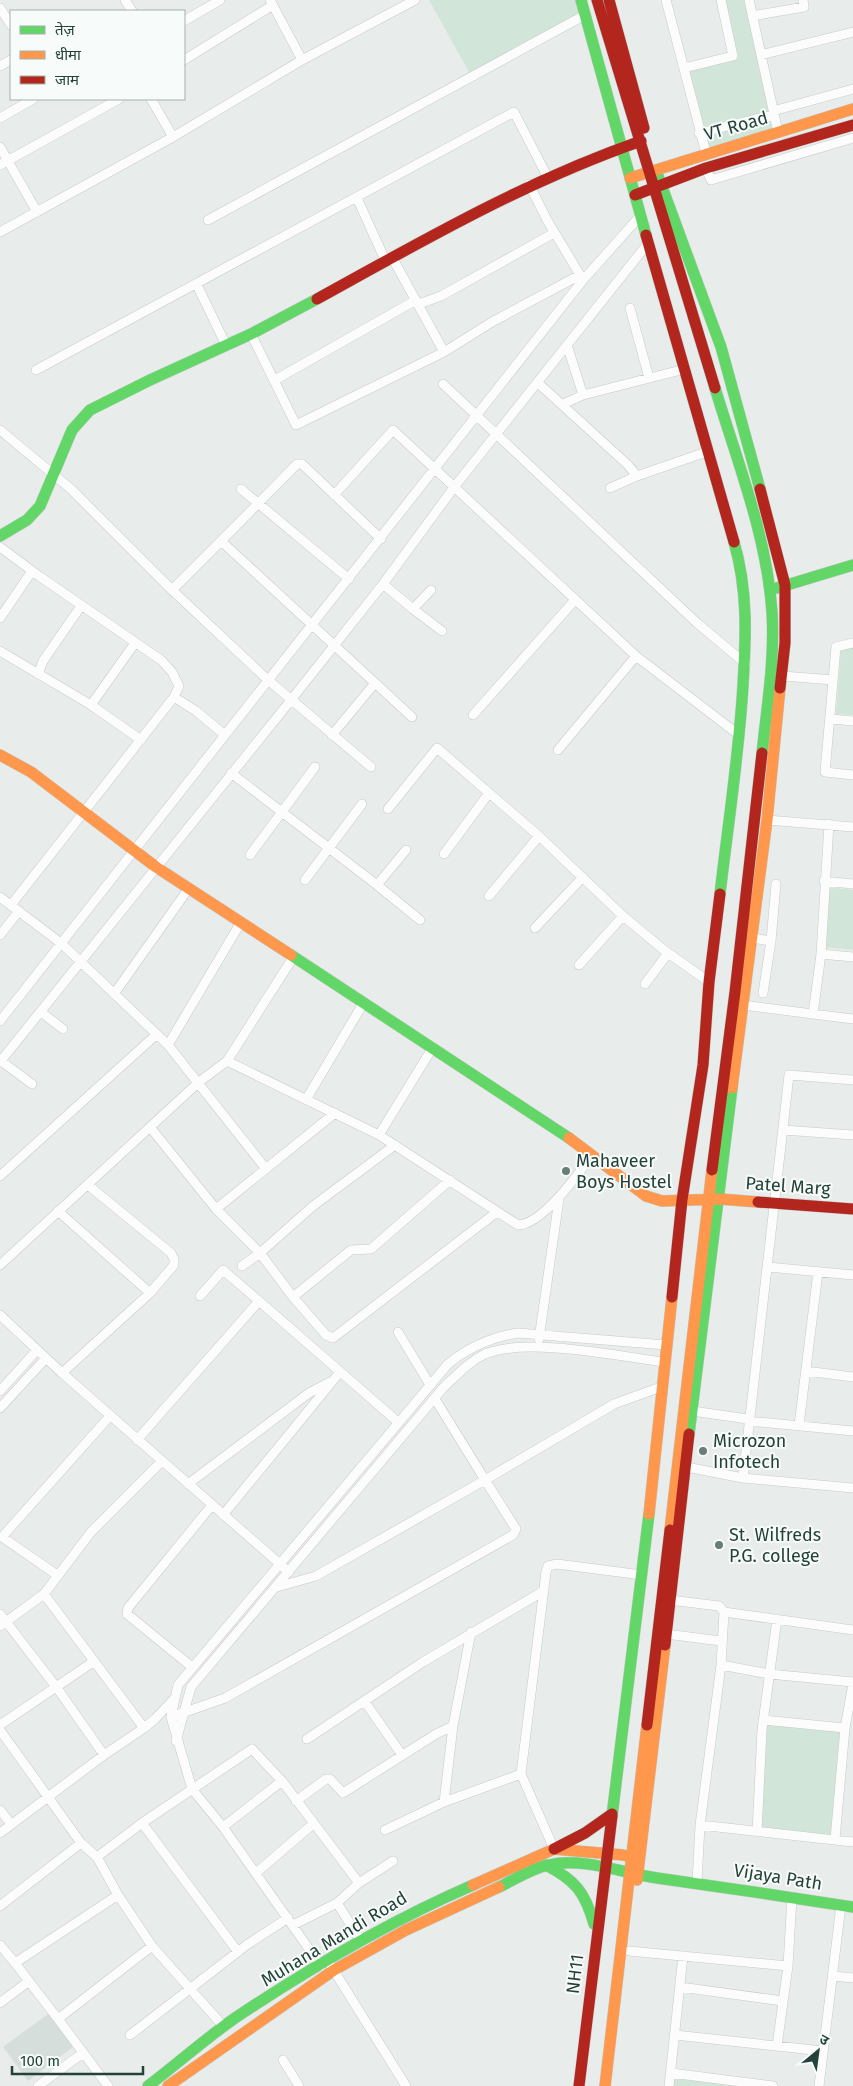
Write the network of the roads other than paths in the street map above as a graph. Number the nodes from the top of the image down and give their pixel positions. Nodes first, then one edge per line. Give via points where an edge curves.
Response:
1 (220, 0) edge
2 (415, 0) edge
3 (581, 0) edge
4 (597, 0) edge
5 (609, 0) edge
6 (666, 0) edge
7 (721, 0) edge
8 (749, 0) edge
9 (803, 0) edge
10 (271, 2) edge
11 (0, 8) edge
12 (585, 15) junction
13 (752, 16) junction
14 (185, 20) edge
15 (10, 23) edge
16 (853, 32) edge
17 (761, 55) junction
18 (185, 59) edge
19 (302, 60) junction
20 (684, 68) junction
21 (853, 89) edge
22 (30, 100) edge
23 (117, 100) edge
24 (152, 100) edge
25 (853, 109) edge
26 (773, 113) junction
27 (0, 118) edge
28 (853, 125) edge
29 (778, 132) junction
30 (700, 133) junction
31 (173, 137) junction
32 (853, 138) edge
33 (641, 141) junction
34 (620, 146) junction
35 (0, 147) edge
36 (706, 153) junction
37 (4, 163) edge
38 (706, 168) junction
39 (652, 170) junction
40 (547, 176) junction
41 (630, 178) junction
42 (529, 184) junction
43 (658, 186) junction
44 (635, 195) junction
45 (357, 198) junction
46 (37, 212) junction
47 (641, 215) junction
48 (208, 220) dead end
49 (0, 232) edge
50 (554, 233) junction
51 (649, 242) junction
52 (389, 260) junction
53 (582, 277) junction
54 (197, 285) junction
55 (417, 302) junction
56 (630, 308) dead end
57 (250, 334) junction
58 (226, 344) junction
59 (567, 345) junction
60 (444, 352) junction
61 (685, 369) junction
62 (36, 370) dead end
63 (649, 378) junction
64 (275, 380) junction
65 (538, 383) junction
66 (443, 384) dead end
67 (583, 395) junction
68 (563, 404) junction
69 (477, 417) junction
70 (0, 430) edge
71 (496, 435) junction
72 (709, 451) junction
73 (436, 469) junction
74 (55, 476) junction
75 (637, 476) junction
76 (455, 486) junction
77 (610, 488) dead end
78 (241, 489) dead end
79 (334, 495) junction
80 (259, 503) junction
81 (2, 532) edge
82 (380, 538) junction
83 (221, 541) junction
84 (0, 547) edge
85 (853, 565) edge
86 (32, 571) junction
87 (349, 580) junction
88 (383, 584) junction
89 (785, 586) junction
90 (772, 589) junction
91 (172, 590) junction
92 (431, 590) dead end
93 (574, 601) junction
94 (81, 606) junction
95 (413, 609) junction
96 (0, 618) edge
97 (312, 625) junction
98 (442, 631) dead end
99 (135, 643) junction
100 (853, 643) edge
101 (334, 645) junction
102 (0, 651) edge
103 (636, 656) junction
104 (746, 664) junction
105 (38, 674) junction
106 (782, 676) junction
107 (268, 680) junction
108 (833, 680) junction
109 (375, 683) junction
110 (174, 697) junction
111 (291, 700) junction
112 (91, 705) junction
113 (473, 715) dead end
114 (412, 717) dead end
115 (831, 719) junction
116 (853, 721) edge
117 (332, 734) junction
118 (225, 735) junction
119 (740, 735) junction
120 (141, 740) junction
121 (558, 750) dead end
122 (0, 755) edge
123 (315, 767) dead end
124 (370, 767) dead end
125 (232, 773) junction
126 (853, 774) edge
127 (489, 793) junction
128 (362, 804) dead end
129 (388, 809) dead end
130 (282, 810) junction
131 (84, 813) junction
132 (768, 820) junction
133 (829, 824) junction
134 (853, 827) edge
135 (538, 836) junction
136 (329, 848) junction
137 (133, 850) junction
138 (406, 850) dead end
139 (444, 854) dead end
140 (250, 855) dead end
141 (156, 866) junction
142 (583, 877) junction
143 (306, 880) dead end
144 (824, 881) junction
145 (776, 884) dead end
146 (853, 884) edge
147 (377, 885) junction
148 (189, 888) junction
149 (489, 896) dead end
150 (0, 897) edge
151 (11, 905) junction
152 (20, 911) junction
153 (624, 916) junction
154 (420, 920) dead end
155 (241, 922) junction
156 (535, 928) dead end
157 (0, 935) edge
158 (752, 938) junction
159 (771, 941) junction
160 (62, 944) junction
161 (668, 953) junction
162 (821, 954) junction
163 (294, 956) junction
164 (853, 957) edge
165 (80, 963) junction
166 (579, 965) dead end
167 (710, 982) junction
168 (645, 984) dead end
169 (763, 993) dead end
170 (114, 994) junction
171 (364, 1002) junction
172 (743, 1004) junction
173 (41, 1012) junction
174 (813, 1014) junction
175 (853, 1019) edge
176 (0, 1021) edge
177 (64, 1029) dead end
178 (156, 1034) junction
179 (168, 1045) junction
180 (433, 1047) junction
181 (227, 1061) junction
182 (1, 1062) edge
183 (853, 1080) edge
184 (199, 1082) junction
185 (32, 1084) dead end
186 (307, 1098) junction
187 (335, 1112) junction
188 (150, 1127) junction
189 (783, 1130) junction
190 (853, 1135) edge
191 (379, 1136) junction
192 (395, 1145) junction
193 (592, 1155) junction
194 (266, 1169) junction
195 (0, 1176) edge
196 (450, 1180) junction
197 (88, 1185) junction
198 (559, 1199) junction
199 (714, 1199) junction
200 (682, 1200) junction
201 (776, 1202) junction
202 (216, 1209) junction
203 (853, 1209) edge
204 (58, 1211) junction
205 (497, 1212) junction
206 (260, 1253) junction
207 (0, 1265) edge
208 (242, 1266) dead end
209 (768, 1267) junction
210 (818, 1272) junction
211 (853, 1275) edge
212 (150, 1292) junction
213 (200, 1296) dead end
214 (293, 1297) junction
215 (259, 1301) junction
216 (0, 1315) edge
217 (398, 1332) dead end
218 (538, 1335) junction
219 (666, 1345) junction
220 (540, 1346) junction
221 (37, 1350) junction
222 (46, 1358) junction
223 (663, 1362) junction
224 (806, 1371) junction
225 (340, 1372) junction
226 (62, 1373) junction
227 (853, 1377) edge
228 (332, 1381) junction
229 (8, 1382) junction
230 (430, 1385) junction
231 (661, 1387) junction
232 (17, 1390) junction
233 (0, 1391) edge
234 (435, 1399) junction
235 (0, 1408) edge
236 (692, 1411) junction
237 (110, 1416) junction
238 (748, 1420) junction
239 (398, 1422) junction
240 (799, 1425) junction
241 (853, 1431) edge
242 (137, 1440) junction
243 (162, 1461) junction
244 (682, 1467) junction
245 (743, 1478) junction
246 (485, 1480) junction
247 (188, 1484) junction
248 (853, 1488) edge
249 (212, 1505) junction
250 (223, 1515) junction
251 (1, 1536) edge
252 (278, 1563) junction
253 (289, 1572) junction
254 (57, 1575) junction
255 (642, 1575) junction
256 (277, 1587) junction
257 (542, 1592) junction
258 (44, 1594) junction
259 (670, 1600) junction
260 (724, 1612) junction
261 (777, 1619) junction
262 (2, 1621) edge
263 (853, 1630) edge
264 (471, 1632) junction
265 (666, 1634) junction
266 (721, 1641) junction
267 (93, 1662) junction
268 (721, 1665) junction
269 (192, 1667) junction
270 (769, 1674) junction
271 (853, 1683) edge
272 (57, 1688) junction
273 (174, 1698) junction
274 (365, 1702) junction
275 (182, 1713) junction
276 (170, 1717) junction
277 (763, 1720) junction
278 (0, 1725) edge
279 (453, 1726) junction
280 (144, 1728) junction
281 (845, 1728) junction
282 (0, 1730) edge
283 (307, 1739) dead end
284 (176, 1741) junction
285 (104, 1755) junction
286 (402, 1755) junction
287 (521, 1774) junction
288 (282, 1780) junction
289 (192, 1789) junction
290 (47, 1796) junction
291 (296, 1801) junction
292 (444, 1802) junction
293 (0, 1810) edge
294 (612, 1814) junction
295 (142, 1823) junction
296 (11, 1824) junction
297 (313, 1824) junction
298 (700, 1826) junction
299 (223, 1827) junction
300 (385, 1830) dead end
301 (757, 1832) junction
302 (0, 1833) edge
303 (835, 1839) junction
304 (853, 1842) edge
305 (81, 1843) junction
306 (554, 1849) junction
307 (606, 1854) junction
308 (97, 1857) junction
309 (636, 1857) junction
310 (393, 1861) dead end
311 (546, 1865) junction
312 (605, 1866) junction
313 (256, 1873) junction
314 (634, 1873) junction
315 (656, 1878) junction
316 (697, 1882) junction
317 (359, 1883) junction
318 (118, 1895) junction
319 (792, 1897) junction
320 (337, 1903) junction
321 (0, 1906) edge
322 (847, 1906) edge
323 (291, 1922) junction
324 (597, 1933) junction
325 (361, 1940) junction
326 (0, 1945) edge
327 (152, 1946) junction
328 (629, 1951) junction
329 (238, 1952) junction
330 (683, 1956) junction
331 (15, 1962) junction
332 (328, 1965) junction
333 (788, 1966) junction
334 (834, 1976) junction
335 (853, 1978) edge
336 (29, 1981) junction
337 (680, 1987) junction
338 (190, 1990) junction
339 (783, 2001) junction
340 (0, 2003) edge
341 (58, 2018) junction
342 (234, 2019) junction
343 (224, 2028) junction
344 (244, 2032) junction
345 (130, 2035) dead end
346 (675, 2035) junction
347 (778, 2046) junction
348 (84, 2052) junction
349 (823, 2052) junction
350 (282, 2060) dead end
351 (670, 2073) junction
352 (731, 2084) edge
353 (38, 2086) edge
354 (108, 2086) edge
355 (148, 2086) edge
356 (168, 2086) edge
357 (299, 2086) edge
358 (406, 2086) edge
359 (579, 2086) edge
360 (605, 2086) edge
361 (613, 2086) edge
362 (669, 2086) edge
363 (772, 2086) edge
364 (819, 2086) edge

1 - 14 street
2 - 19 street
3 - 12 main road, NH11
4 - 33 main road
5 - 39 main road
6 - 20 street
7 - 20 street via 734,56
8 - 13 street
9 - 13 street via 804,7
10 - 18 street
10 - 19 street
11 - 15 street
12 - 34 main road, NH11
12 - 48 street
13 - 17 street
16 - 17 street
17 - 26 street
19 - 31 street
20 - 30 street
21 - 26 street
22 - 27 street
23 - 37 street
24 - 31 street
25 - 29 main road, VT Road
26 - 29 street
26 - 30 street
28 - 38 main road, VT Road
29 - 36 main road, VT Road
30 - 36 street
31 - 46 street
32 - 38 street via 711,180
33 - 34 main road
33 - 39 main road
34 - 40 main road
34 - 41 main road, NH11
35 - 37 street
36 - 39 main road, VT Road
37 - 46 street
38 - 43 main road, VT Road
39 - 41 main road, VT Road
39 - 43 main road
40 - 42 main road
40 - 45 street via 514,112
41 - 44 main road, NH11
42 - 50 street
42 - 52 main road
43 - 44 main road, VT Road
43 - 89 main road via 721,347
43 - 90 main road via 762,544
44 - 47 main road, NH11
45 - 52 street
45 - 54 street
46 - 49 street
47 - 51 main road, NH11
47 - 53 street
50 - 53 street
50 - 55 street via 441,296
51 - 59 street
51 - 61 main road, NH11
52 - 55 street
52 - 57 main road
53 - 60 street via 492,322
53 - 69 street
54 - 58 street
54 - 62 street
55 - 60 street
55 - 64 street
56 - 63 street
57 - 58 main road
57 - 64 street
58 - 74 main road via 155,375 86,413 66,445
59 - 65 street
59 - 67 street
60 - 64 street via 296,425
61 - 63 street
61 - 72 main road, NH11
63 - 67 street
65 - 68 street
65 - 71 street
66 - 69 street
67 - 68 street
68 - 75 street
69 - 71 street
69 - 73 street
70 - 74 street
71 - 76 street
71 - 104 street via 697,623
72 - 75 street
72 - 104 main road, NH11 via 742,568 748,622
73 - 76 street
73 - 79 street via 393,430
73 - 82 street
74 - 81 main road via 34,514
74 - 91 street
75 - 77 street
76 - 88 street
76 - 93 street
78 - 80 street
79 - 80 street via 302,464 297,464
79 - 82 street
80 - 83 street
80 - 87 street
82 - 87 street
83 - 91 street
83 - 97 street
84 - 86 street
85 - 89 main road
86 - 94 street
86 - 96 street
87 - 97 street
88 - 95 street
88 - 101 street
89 - 90 main road
89 - 106 main road
90 - 199 main road via 773,656
91 - 107 street
92 - 95 street
93 - 103 street
93 - 113 street
94 - 99 street
94 - 105 street via 43,661
95 - 98 street
97 - 101 street
97 - 107 street
99 - 110 street via 161,660 172,672 179,686
99 - 112 street
100 - 108 street via 836,647
101 - 109 street
101 - 111 street
102 - 105 street
103 - 119 street
103 - 121 street
104 - 119 main road, NH11
105 - 112 street
106 - 108 street
106 - 132 main road
107 - 111 street
107 - 118 street
108 - 115 street
109 - 114 street
109 - 117 street
110 - 118 street
110 - 120 street
111 - 117 street
111 - 125 street
112 - 120 street
115 - 116 street
115 - 126 street via 825,772
117 - 124 street
118 - 137 street
119 - 167 main road, NH11
120 - 131 street
122 - 131 main road, Patel Marg via 31,772
123 - 130 street
125 - 130 street
125 - 141 street
127 - 129 street via 438,748
127 - 135 street
127 - 139 street
128 - 136 street
130 - 136 street
130 - 140 street
131 - 137 main road, Patel Marg
131 - 151 street
132 - 133 street
132 - 158 main road
133 - 134 street
133 - 144 street
135 - 142 street
135 - 149 street
136 - 143 street
136 - 147 street
137 - 141 main road, Patel Marg
137 - 160 street
138 - 147 street
141 - 148 main road, Patel Marg
141 - 165 street
142 - 153 street
142 - 156 street
144 - 146 street
144 - 162 street
145 - 159 street
147 - 154 street
148 - 155 main road, Patel Marg
148 - 170 street
150 - 151 street
151 - 152 street
152 - 157 street
152 - 160 street
153 - 161 street
153 - 166 street
155 - 163 main road, Patel Marg
155 - 179 street
158 - 159 street
158 - 172 main road
159 - 169 street
160 - 165 street
160 - 176 street
161 - 167 street
161 - 168 street
162 - 164 street
162 - 174 street
163 - 171 main road, Patel Marg
163 - 181 street
165 - 170 street
165 - 173 street
167 - 200 main road, NH11 via 703,1065
170 - 178 street
171 - 180 main road, Patel Marg
171 - 186 street
172 - 174 street
172 - 199 main road
173 - 177 street
173 - 182 street
174 - 175 street
178 - 179 street
178 - 195 street
179 - 184 street
180 - 191 street
180 - 193 main road, Patel Marg
181 - 184 street
181 - 186 street
182 - 185 street
183 - 189 street via 789,1075
184 - 188 street
184 - 194 street
186 - 187 street
187 - 191 street
187 - 194 street
188 - 197 street
188 - 202 street
189 - 190 street
189 - 201 street
191 - 192 street
192 - 196 street
192 - 206 street via 313,1206
193 - 198 street
193 - 200 main road, Patel Marg via 646,1196
194 - 202 street
196 - 205 street
196 - 214 street via 371,1249 351,1250
197 - 204 street
197 - 212 street via 171,1253 174,1259 170,1271
198 - 205 street via 522,1225
198 - 218 street
199 - 200 main road, Patel Marg
199 - 201 main road, Patel Marg
199 - 236 main road
199 - 244 main road
200 - 219 main road, NH11
201 - 203 main road, Patel Marg
201 - 209 street
202 - 206 street
204 - 207 street
204 - 212 street
205 - 214 street via 332,1338 326,1336
206 - 208 street
206 - 214 street
209 - 210 street
209 - 238 street
210 - 211 street
210 - 224 street
212 - 226 street
213 - 215 street via 223,1270
215 - 225 street
215 - 242 street
216 - 221 street
217 - 230 street
218 - 219 street
218 - 220 street
218 - 230 street via 498,1336 479,1344 448,1364
219 - 223 main road, NH11
220 - 223 street
220 - 234 street via 485,1354 466,1366
221 - 222 street
221 - 229 street
222 - 226 street
222 - 232 street
223 - 231 main road, NH11
224 - 227 street
224 - 240 street
225 - 228 street
225 - 239 street
226 - 237 street
228 - 247 street via 309,1393
228 - 250 street
229 - 232 street
229 - 233 street
230 - 239 street
231 - 246 street via 614,1404
231 - 255 main road, NH11
232 - 235 street
234 - 246 street
234 - 253 street
236 - 238 street
236 - 244 main road
237 - 242 street
237 - 251 street
238 - 240 street
238 - 245 street
239 - 252 street
240 - 241 street
242 - 243 street
243 - 247 street
243 - 254 street via 92,1532
244 - 245 street
244 - 259 main road
244 - 309 main road
245 - 248 street
246 - 256 street via 316,1576
246 - 275 street via 516,1529 513,1536 225,1698
247 - 249 street
249 - 250 street
249 - 269 street via 128,1608 127,1614
250 - 252 street
251 - 254 street
252 - 253 street
252 - 269 street
253 - 256 street
254 - 258 street
255 - 257 street via 557,1564 548,1566
255 - 294 main road, NH11
256 - 275 street via 191,1687
257 - 264 street
257 - 287 street
258 - 262 street
258 - 267 street
259 - 260 street via 719,1606
259 - 265 main road
260 - 261 street
260 - 266 street
261 - 263 street
261 - 270 street
262 - 272 street
264 - 274 street
264 - 279 street
265 - 266 street
265 - 309 main road
266 - 268 street
267 - 272 street
267 - 280 street
268 - 270 street
268 - 298 street
269 - 273 street via 178,1685
270 - 271 street
270 - 277 street
271 - 281 street
272 - 278 street
272 - 285 street
273 - 276 street
273 - 280 street
274 - 283 street
274 - 286 street
275 - 276 street
275 - 284 street
276 - 284 street
277 - 281 street
277 - 301 street
279 - 286 street
279 - 292 street
280 - 285 street
281 - 303 street
282 - 290 street
284 - 289 street
285 - 290 street
286 - 291 street via 343,1793 330,1779 326,1779
287 - 292 street
287 - 306 street
288 - 289 street via 252,1749
288 - 291 street
288 - 299 street
289 - 295 street
289 - 299 street
290 - 296 street
290 - 305 street
291 - 297 street
292 - 300 street
293 - 296 street
294 - 306 main road, Muhana Mandi Road
294 - 307 main road, NH11
295 - 308 street
295 - 329 street
296 - 302 street
297 - 313 street
297 - 317 street
298 - 301 street
298 - 316 street
299 - 313 street
301 - 303 street
303 - 304 street
305 - 308 street
305 - 321 street
306 - 307 main road
306 - 325 main road, Muhana Mandi Road via 427,1905
307 - 309 main road
307 - 312 main road, NH11
308 - 318 street
309 - 314 main road
309 - 315 main road
310 - 317 street
311 - 312 main road, Vijaya Path
311 - 324 main road via 580,1887 588,1900
311 - 332 main road
312 - 314 main road, Vijaya Path
312 - 324 main road, NH11
313 - 323 street
314 - 315 main road, Vijaya Path
314 - 328 main road
314 - 360 main road
315 - 316 main road, Vijaya Path
316 - 319 main road, Vijaya Path
317 - 320 street
318 - 327 street
318 - 331 street
319 - 322 main road, Vijaya Path
319 - 333 street
320 - 323 street
320 - 325 street
322 - 334 street via 833,1963
323 - 329 street
323 - 332 street
324 - 359 main road, NH11
325 - 332 main road, Muhana Mandi Road
326 - 331 street
327 - 338 street
327 - 341 street
328 - 330 street
328 - 361 main road
329 - 338 street
330 - 333 street
330 - 337 street
331 - 336 street
332 - 342 main road, Muhana Mandi Road
332 - 344 main road
332 - 358 street
333 - 339 street
334 - 335 street
334 - 349 street
336 - 340 street
336 - 341 street
337 - 339 street
337 - 346 street
338 - 343 street
338 - 345 street
339 - 347 street
341 - 348 street
342 - 343 main road, Muhana Mandi Road
342 - 344 main road
343 - 355 main road, Muhana Mandi Road
344 - 356 main road
346 - 347 street
346 - 351 street
347 - 349 street
348 - 353 street
348 - 354 street
349 - 364 street
350 - 357 street
351 - 352 street
351 - 362 street
352 - 363 street

